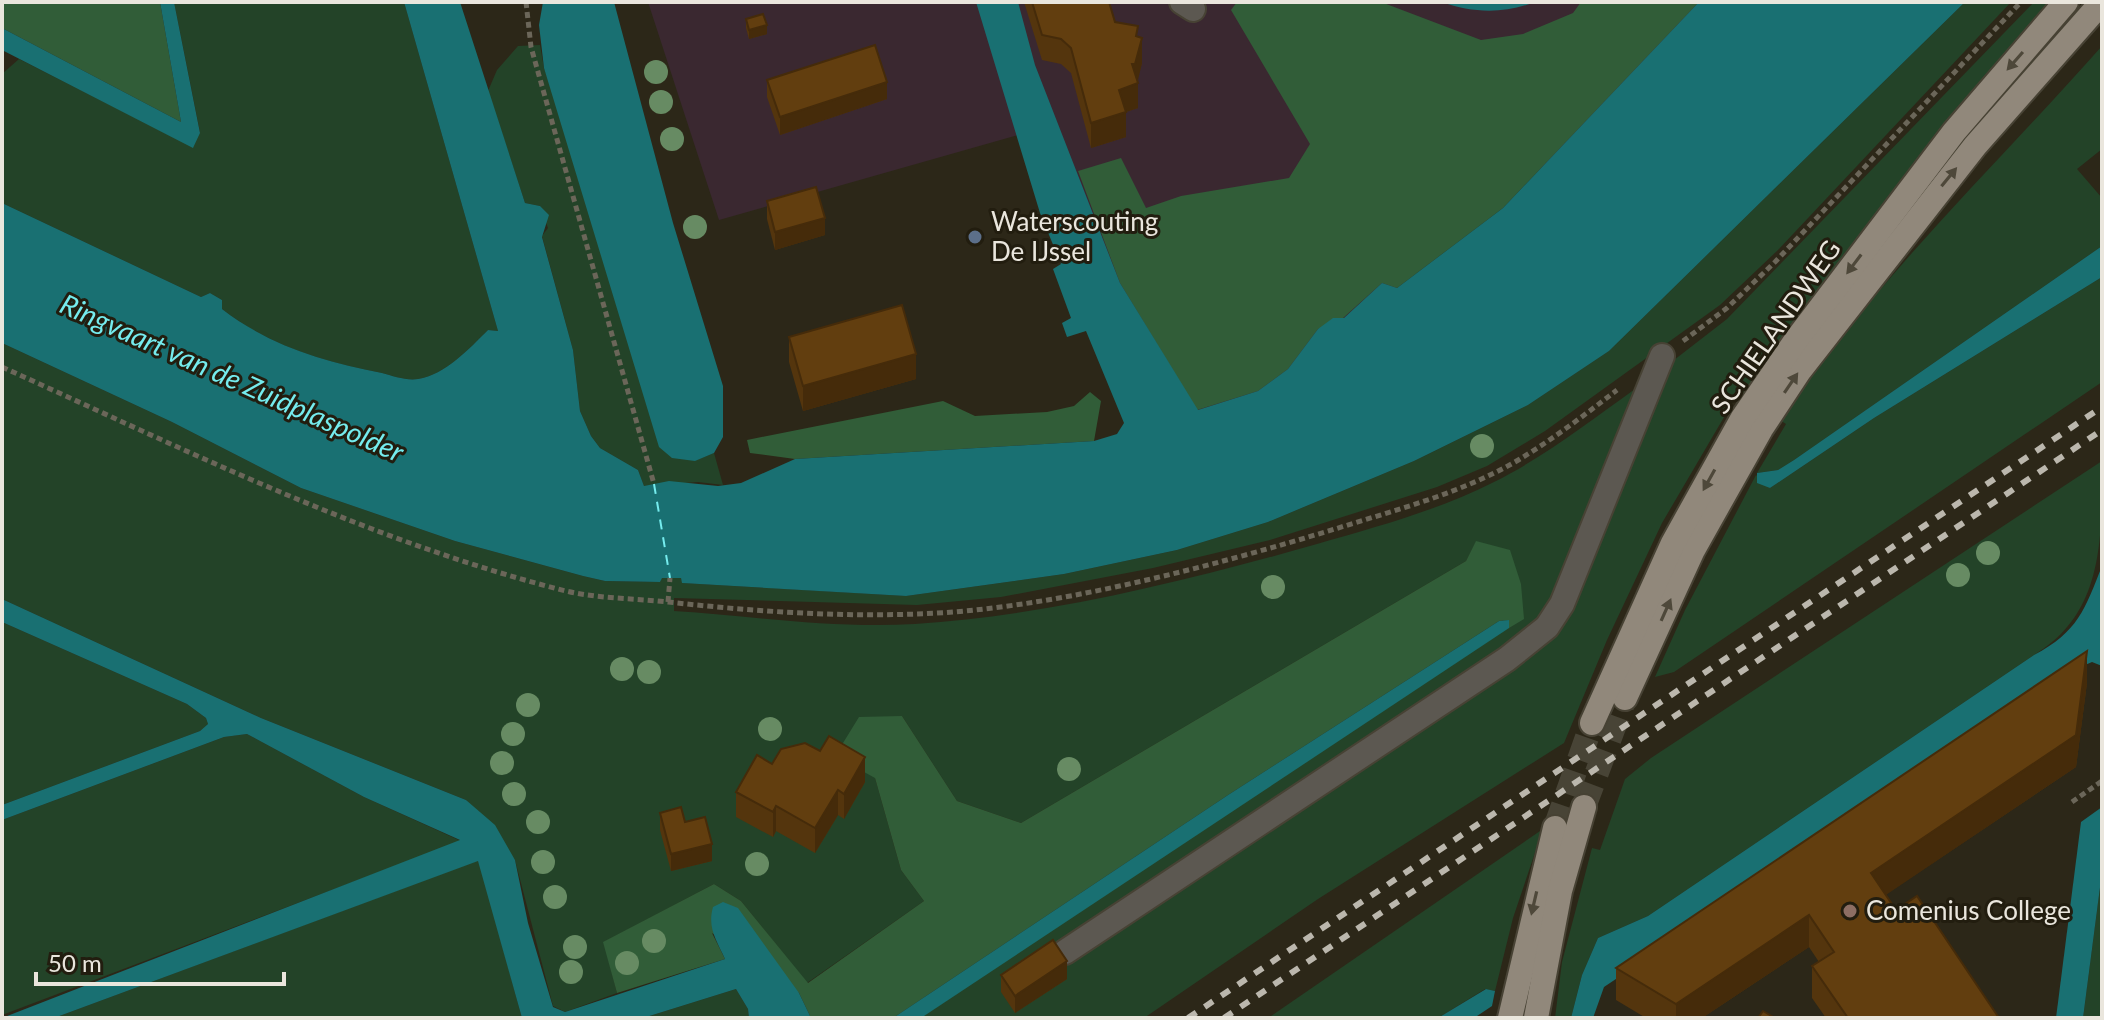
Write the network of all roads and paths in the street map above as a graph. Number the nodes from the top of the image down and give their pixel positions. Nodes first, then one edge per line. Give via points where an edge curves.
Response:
1 (526, 2) edge
2 (2021, 2) edge
3 (2066, 2) edge
4 (2102, 2) edge
5 (1662, 356) joint
6 (2, 367) edge
7 (1625, 384) dead end
8 (654, 484) dead end
9 (670, 578) dead end
10 (668, 602) junction
11 (1625, 698) tunnel mouth
12 (1592, 723) tunnel mouth
13 (2102, 781) edge
14 (2072, 802) dead end
15 (1584, 807) tunnel mouth
16 (1555, 828) tunnel mouth
17 (1065, 952) edge
18 (1510, 1018) edge
19 (1536, 1018) edge

1 - 8 path via 531,47
2 - 5 path via 1775,262 1727,308
3 -> 12 main road, SCHIELANDWEG via 1954,132 1742,419 1673,543
11 -> 4 main road, SCHIELANDWEG via 1693,550 1800,370 1957,167
5 - 17 lane via 1562,604 1547,627 1507,659
6 - 10 path via 281,493 418,547 562,591
7 - 10 path via 1520,459 1466,486 1290,543 1156,576 1001,606 917,614
9 - 10 path
13 - 14 path
15 - 19 main road via 1557,903
16 -> 18 main road

